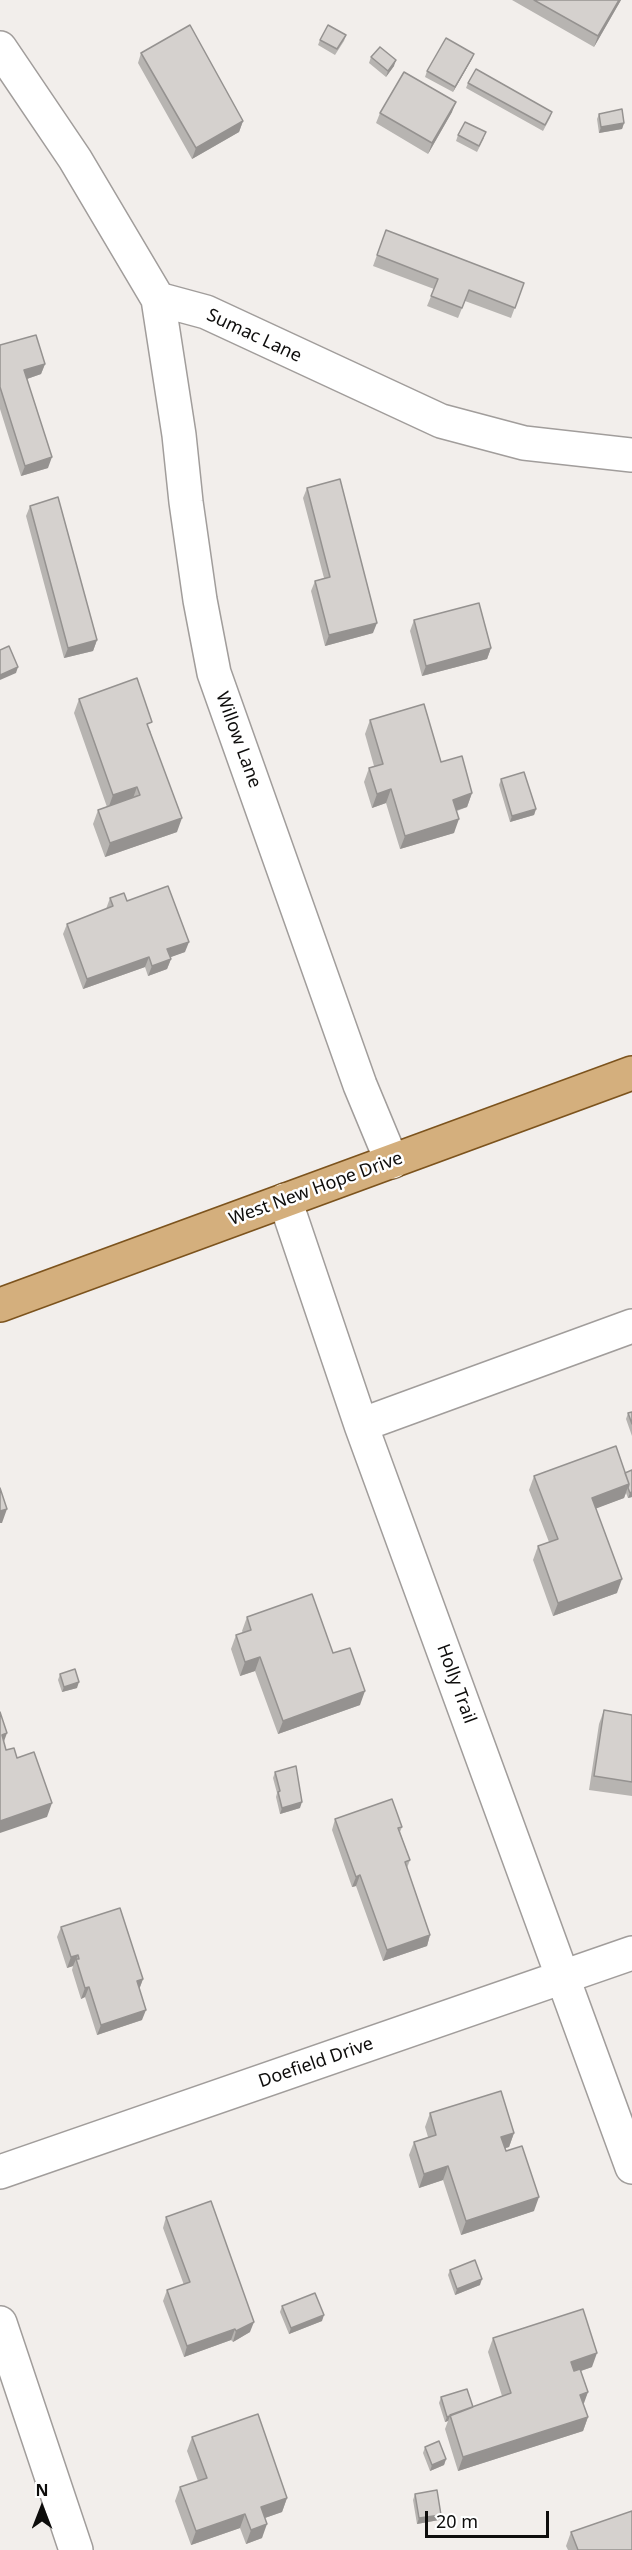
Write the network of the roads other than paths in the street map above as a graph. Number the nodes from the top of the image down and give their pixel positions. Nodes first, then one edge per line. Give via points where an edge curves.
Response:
1 (0, 48) edge
2 (159, 299) junction
3 (632, 455) edge
4 (632, 1073) edge
5 (392, 1162) junction
6 (285, 1200) junction
7 (0, 1305) edge
8 (632, 1326) edge
9 (361, 1425) junction
10 (632, 1953) edge
11 (563, 1977) junction
12 (632, 2167) edge
13 (0, 2172) edge
14 (0, 2323) edge
15 (76, 2550) edge

1 - 2 street via 75,159
2 - 3 street, Sumac Lane via 206,312 441,422 524,443
2 - 5 street, Willow Lane via 200,600 214,673 360,1084
4 - 5 main road, West New Hope Drive
5 - 6 main road, West New Hope Drive
6 - 7 main road, West New Hope Drive
6 - 9 street, Holly Trail
8 - 9 street
9 - 11 street, Holly Trail
10 - 11 street, Doefield Drive
11 - 12 street, Holly Trail
11 - 13 street, Doefield Drive
14 - 15 street

